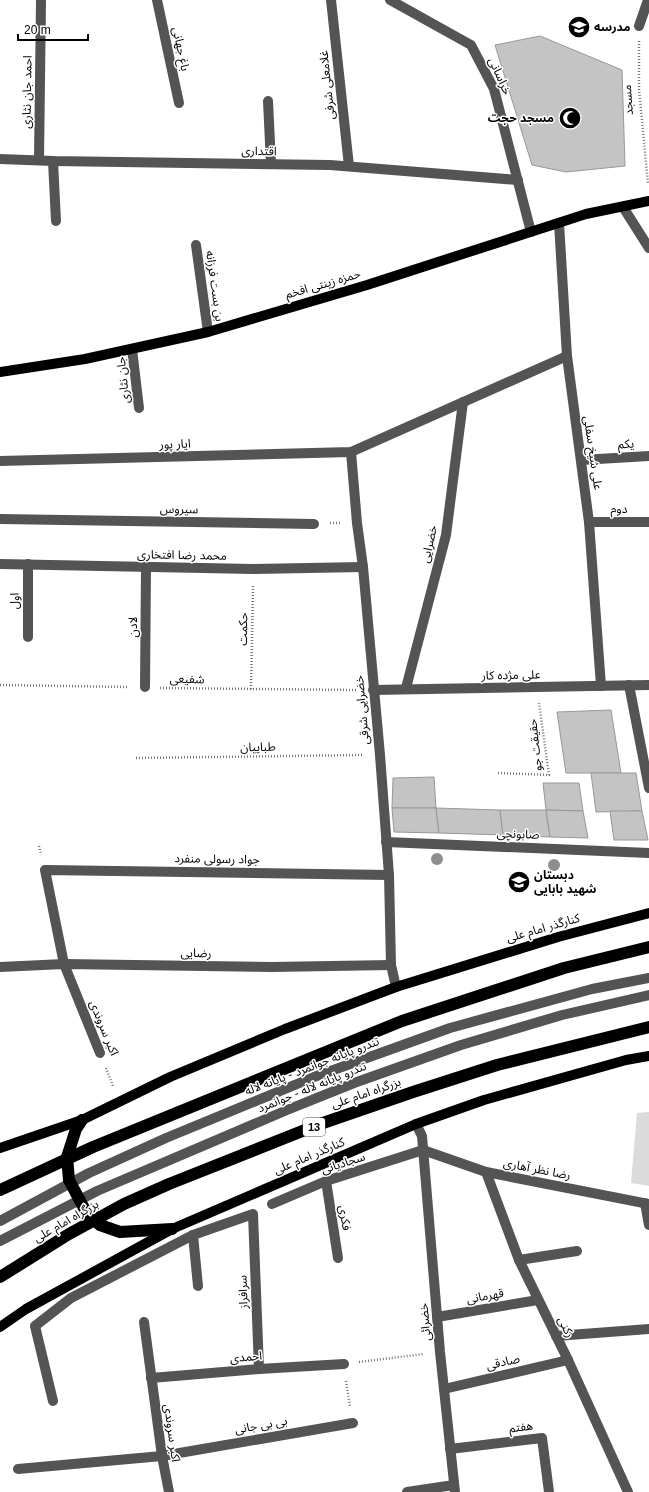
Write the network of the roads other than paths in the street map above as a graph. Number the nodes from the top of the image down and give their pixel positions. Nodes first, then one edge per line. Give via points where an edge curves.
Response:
1 (41, 0) edge
2 (158, 0) edge
3 (331, 0) edge
4 (390, 0) edge
5 (648, 0) edge
6 (639, 26) road end
7 (268, 101) dead end
8 (179, 103) dead end
9 (0, 159) edge
10 (39, 160) junction
11 (53, 161) junction
12 (271, 164) junction
13 (349, 166) junction
14 (518, 180) junction
15 (649, 196) edge
16 (623, 207) junction
17 (56, 221) dead end
18 (559, 223) junction
19 (531, 232) junction
20 (196, 245) dead end
21 (649, 248) edge
22 (208, 332) junction
23 (132, 349) junction
24 (567, 356) junction
25 (0, 372) edge
26 (463, 402) junction
27 (139, 408) dead end
28 (351, 452) junction
29 (649, 456) edge
30 (581, 460) junction
31 (0, 461) edge
32 (0, 519) edge
33 (589, 522) junction
34 (649, 522) edge
35 (314, 524) road end
36 (0, 564) edge
37 (28, 564) junction
38 (146, 567) junction
39 (363, 567) junction
40 (28, 637) dead end
41 (649, 684) edge
42 (629, 685) junction
43 (601, 686) junction
44 (146, 687) road end
45 (406, 688) junction
46 (373, 690) junction
47 (649, 788) edge
48 (386, 842) junction
49 (649, 853) edge
50 (45, 870) joint
51 (389, 874) junction
52 (649, 913) edge
53 (649, 947) edge
54 (64, 964) junction
55 (391, 965) junction
56 (0, 967) edge
57 (649, 978) edge
58 (396, 987) junction
59 (649, 995) edge
60 (649, 1027) edge
61 (100, 1053) road end
62 (649, 1056) edge
63 (416, 1124) junction
64 (79, 1125) junction
65 (0, 1148) edge
66 (423, 1150) junction
67 (486, 1172) junction
68 (326, 1181) junction
69 (0, 1190) edge
70 (272, 1204) dead end
71 (647, 1204) edge
72 (0, 1221) edge
73 (649, 1225) edge
74 (172, 1229) junction
75 (193, 1235) junction
76 (0, 1241) edge
77 (577, 1251) dead end
78 (338, 1258) dead end
79 (519, 1260) junction
80 (0, 1277) edge
81 (198, 1286) dead end
82 (538, 1300) junction
83 (437, 1317) junction
84 (144, 1322) dead end
85 (0, 1327) edge
86 (649, 1329) edge
87 (556, 1336) junction
88 (568, 1360) junction
89 (344, 1364) road end
90 (259, 1369) junction
91 (151, 1378) junction
92 (444, 1389) junction
93 (53, 1401) dead end
94 (353, 1423) road end
95 (450, 1449) junction
96 (162, 1456) junction
97 (18, 1469) dead end
98 (454, 1489) edge
99 (169, 1492) edge
100 (407, 1492) edge
101 (549, 1492) edge
102 (628, 1492) edge

1 - 10 street, احمد جان نثاری
2 - 8 street, باغ جهانی
3 - 13 street, غلامعلی شرفی
4 - 14 street, خراسانی via 471,45 494,89
5 - 6 street
7 - 12 street
9 - 10 street, اقتداری
10 - 11 street, اقتداری
11 - 12 street, اقتداری
11 - 17 street
12 - 13 street, اقتداری
13 - 14 street, اقتداری
14 - 19 street, خراسانی
15 - 16 main road, حمزه زینتی افخم
16 - 18 main road, حمزه زینتی افخم via 586,214
16 - 21 street
18 - 19 main road, حمزه زینتی افخم
18 - 24 street, علی شیخ سفلی
19 - 22 main road, حمزه زینتی افخم via 367,285
20 - 22 street, بن بست فرزانه
22 - 23 main road, حمزه زینتی افخم
23 - 25 main road, حمزه زینتی افخم
23 - 27 street, جان نثاری
24 - 26 street
24 - 30 street, علی شیخ سفلی
26 - 28 street
26 - 45 street, خضرایی via 446,535
28 - 31 street, ایار پور
28 - 39 street, خضرایی شرقی
29 - 30 street, یکم
30 - 33 street, علی شیخ سفلی
32 - 35 street, سیروس
33 - 34 street, دوم
33 - 43 street, علی شیخ سفلی
36 - 37 street, محمد رضا افتخاری
37 - 38 street, محمد رضا افتخاری
37 - 40 street, اول
38 - 39 street, محمد رضا افتخاری
38 - 44 street, لادن
39 - 46 street, خضرایی شرقی
41 - 42 street, علی مژده کار
42 - 43 street, علی مژده کار
42 - 47 street
43 - 45 street, علی مژده کار
45 - 46 street, علی مژده کار
46 - 48 street, خضرایی شرقی
48 - 49 street, صابونچی
48 - 51 street, خضرایی شرقی
50 - 51 street, جواد رسولی منفرد
50 - 54 street, اکبر سروندی
51 - 55 street, خضرایی شرقی
52 - 58 main road, کنارگذر امام علی via 558,937
53 - 69 highway via 564,968 402,1021 92,1147
54 - 55 street, رضایی via 272,967
54 - 56 street, رضایی
54 - 61 street, اکبر سروندی
55 - 58 street, خضرایی شرقی
57 - 72 street, تندرو پایانه جوانمرد - پایانه لاله via 592,989 450,1028 314,1077 89,1173
58 - 64 main road, کنارگذر امام علی via 285,1029 170,1077 120,1101
59 - 76 street, تندرو پایانه لاله - جوانمرد via 555,1017 354,1083 97,1191
60 - 80 highway, بزرگراه امام علی / 13 via 497,1065 320,1124 124,1204 69,1234
62 - 63 main road, کنارگذر امام علی via 626,1060 484,1100
63 - 66 street, خضرائی via 422,1136
63 - 74 main road, کنارگذر امام علی
64 - 65 main road, کنارگذر امام علی
64 - 74 highway via 67,1157 69,1180 86,1212 100,1225 120,1232
66 - 67 street, رضا نظر آهاری
66 - 68 street, سجادیانی
66 - 83 street, خضرائی
67 - 71 street, رضا نظر آهاری
67 - 79 street, رکنی
68 - 70 street, سجادیانی
68 - 78 street, فکری
71 - 73 street
74 - 85 main road, کنارگذر امام علی via 26,1309
75 - 81 street
75 - 90 street, سرافراز via 254,1214
75 - 93 street via 72,1298 35,1326
77 - 79 street
79 - 82 street, رکنی
82 - 83 street, قهرمانی
82 - 87 street, رکنی
83 - 92 street, خضرائی
84 - 91 street, اکبر سروندی
86 - 87 street
87 - 88 street, رکنی
88 - 92 street, صادقی
88 - 102 street, رکنی
89 - 90 street, احمدی
90 - 91 street, احمدی
91 - 96 street, اکبر سروندی
92 - 95 street, خضرائی
94 - 96 street, بی بی جانی
95 - 98 street, خضرائی
95 - 101 street, هفتم via 542,1438
96 - 97 street, بی بی جانی
96 - 99 street, اکبر سروندی
98 - 100 street

